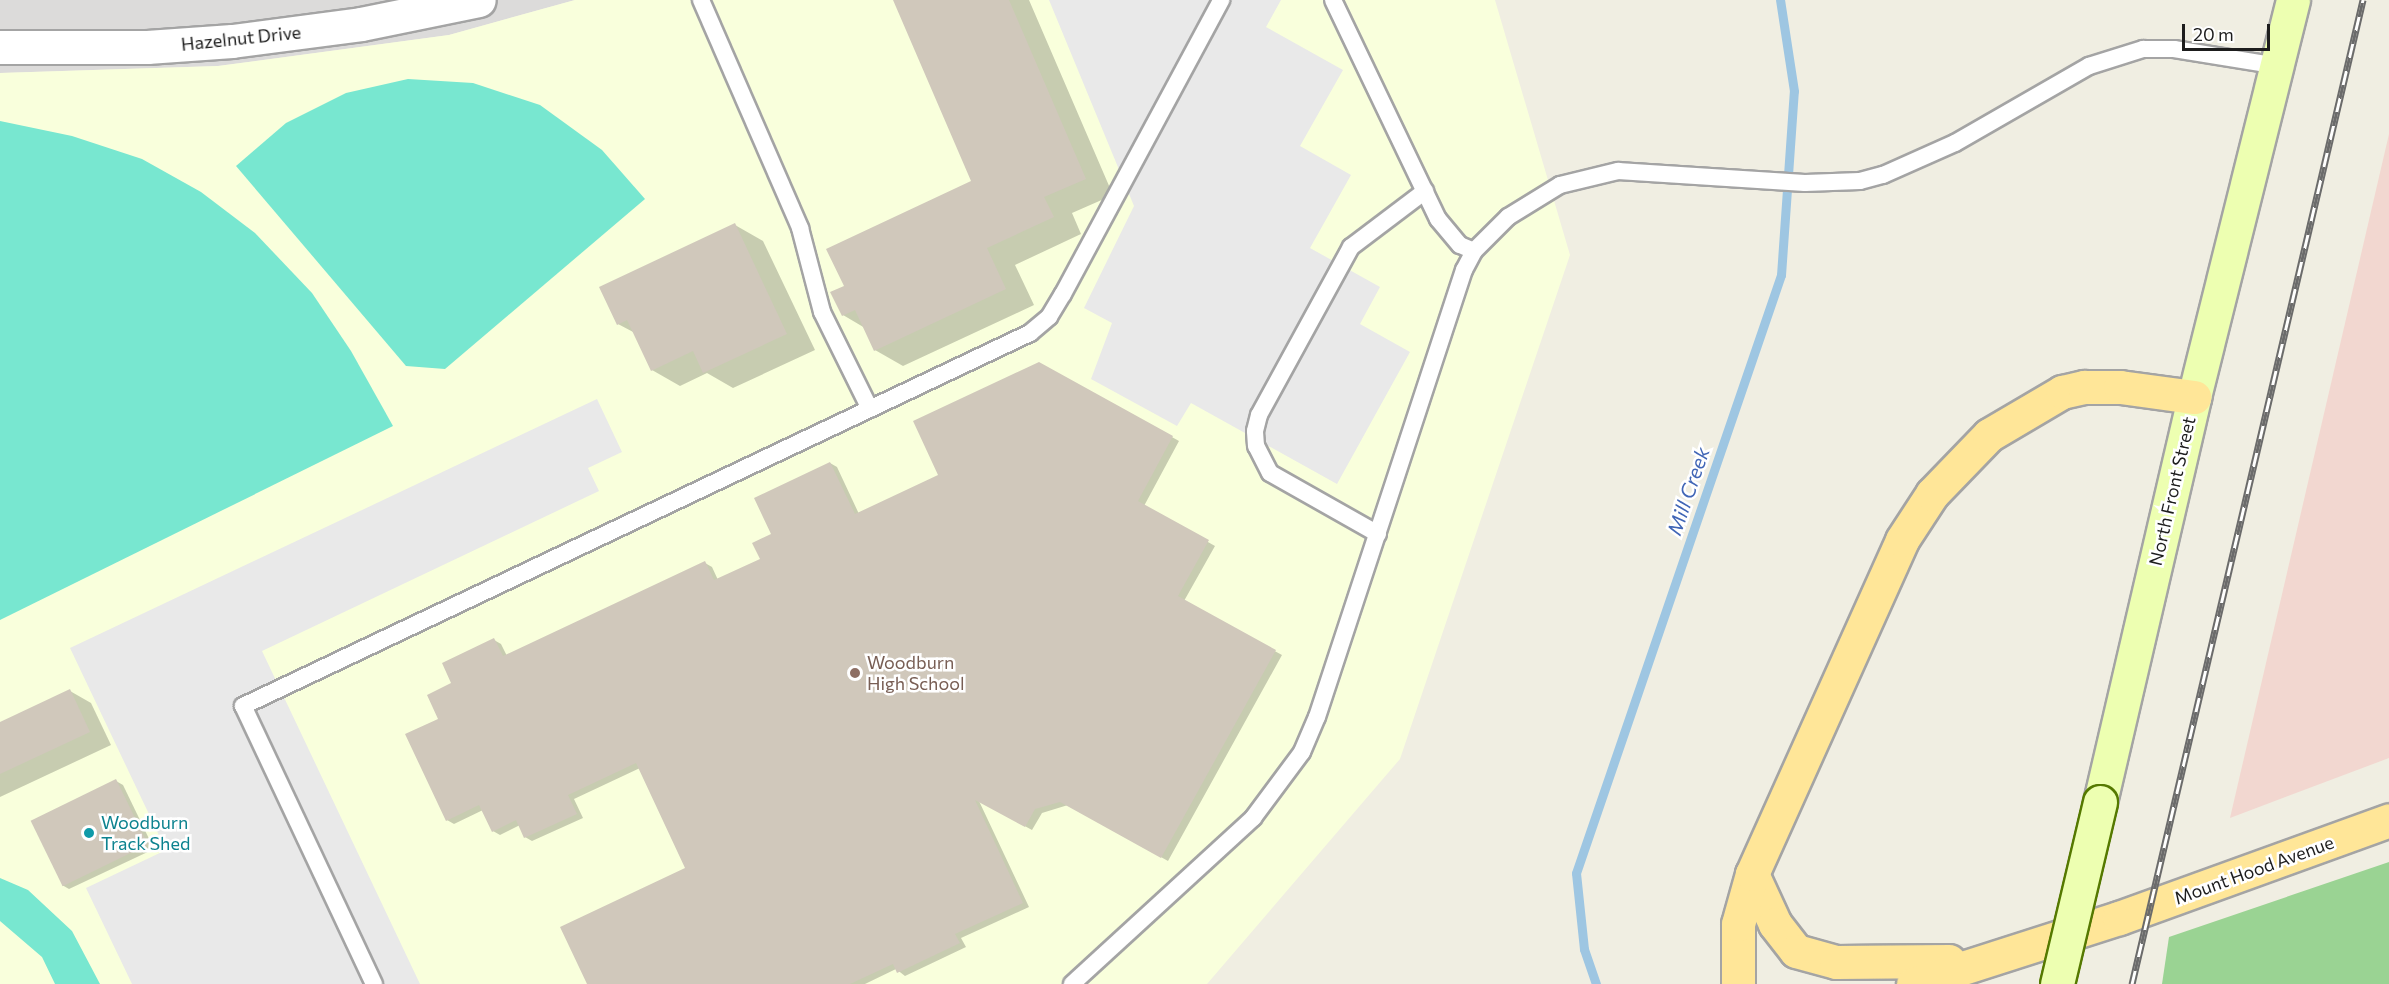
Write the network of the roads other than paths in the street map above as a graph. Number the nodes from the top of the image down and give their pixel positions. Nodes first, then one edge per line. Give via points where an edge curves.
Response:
1 (479, 0) edge
2 (700, 0) edge
3 (1221, 0) edge
4 (1333, 0) edge
5 (2293, 0) edge
6 (0, 47) edge
7 (2278, 66) junction
8 (1425, 190) junction
9 (1474, 251) junction
10 (2194, 396) junction
11 (870, 409) junction
12 (1378, 534) junction
13 (2389, 820) edge
14 (1752, 874) junction
15 (1984, 961) junction
16 (374, 984) edge
17 (1072, 984) edge
18 (1738, 984) edge
19 (1913, 984) edge
20 (2057, 984) edge

1 - 6 street, Hazelnut Drive via 361,24 232,41 147,47
2 - 11 lane via 800,228 822,312
3 - 11 lane via 1048,317 1030,333
4 - 8 lane
5 - 7 main road, North Front Street
7 - 9 lane via 2174,49 2117,56 2088,66 1909,166 1860,181 1805,183 1665,171 1584,176 1531,201
7 - 10 main road, North Front Street
8 - 9 lane via 1448,231 1460,245
8 - 12 lane via 1351,247 1259,415 1255,431 1258,453 1270,473
9 - 12 lane
10 - 14 main road via 2120,387 2084,387 2062,392 2009,420 1950,473 1902,540
10 - 20 main road, North Front Street, bridge
11 - 16 lane via 243,706
12 - 17 lane via 1317,717 1284,782 1253,818
13 - 15 main road, Mount Hood Avenue via 2119,918
14 - 15 main road via 1783,938 1796,951 1814,958 1866,963
14 - 18 main road via 1738,924
15 - 19 main road, Mount Hood Avenue

